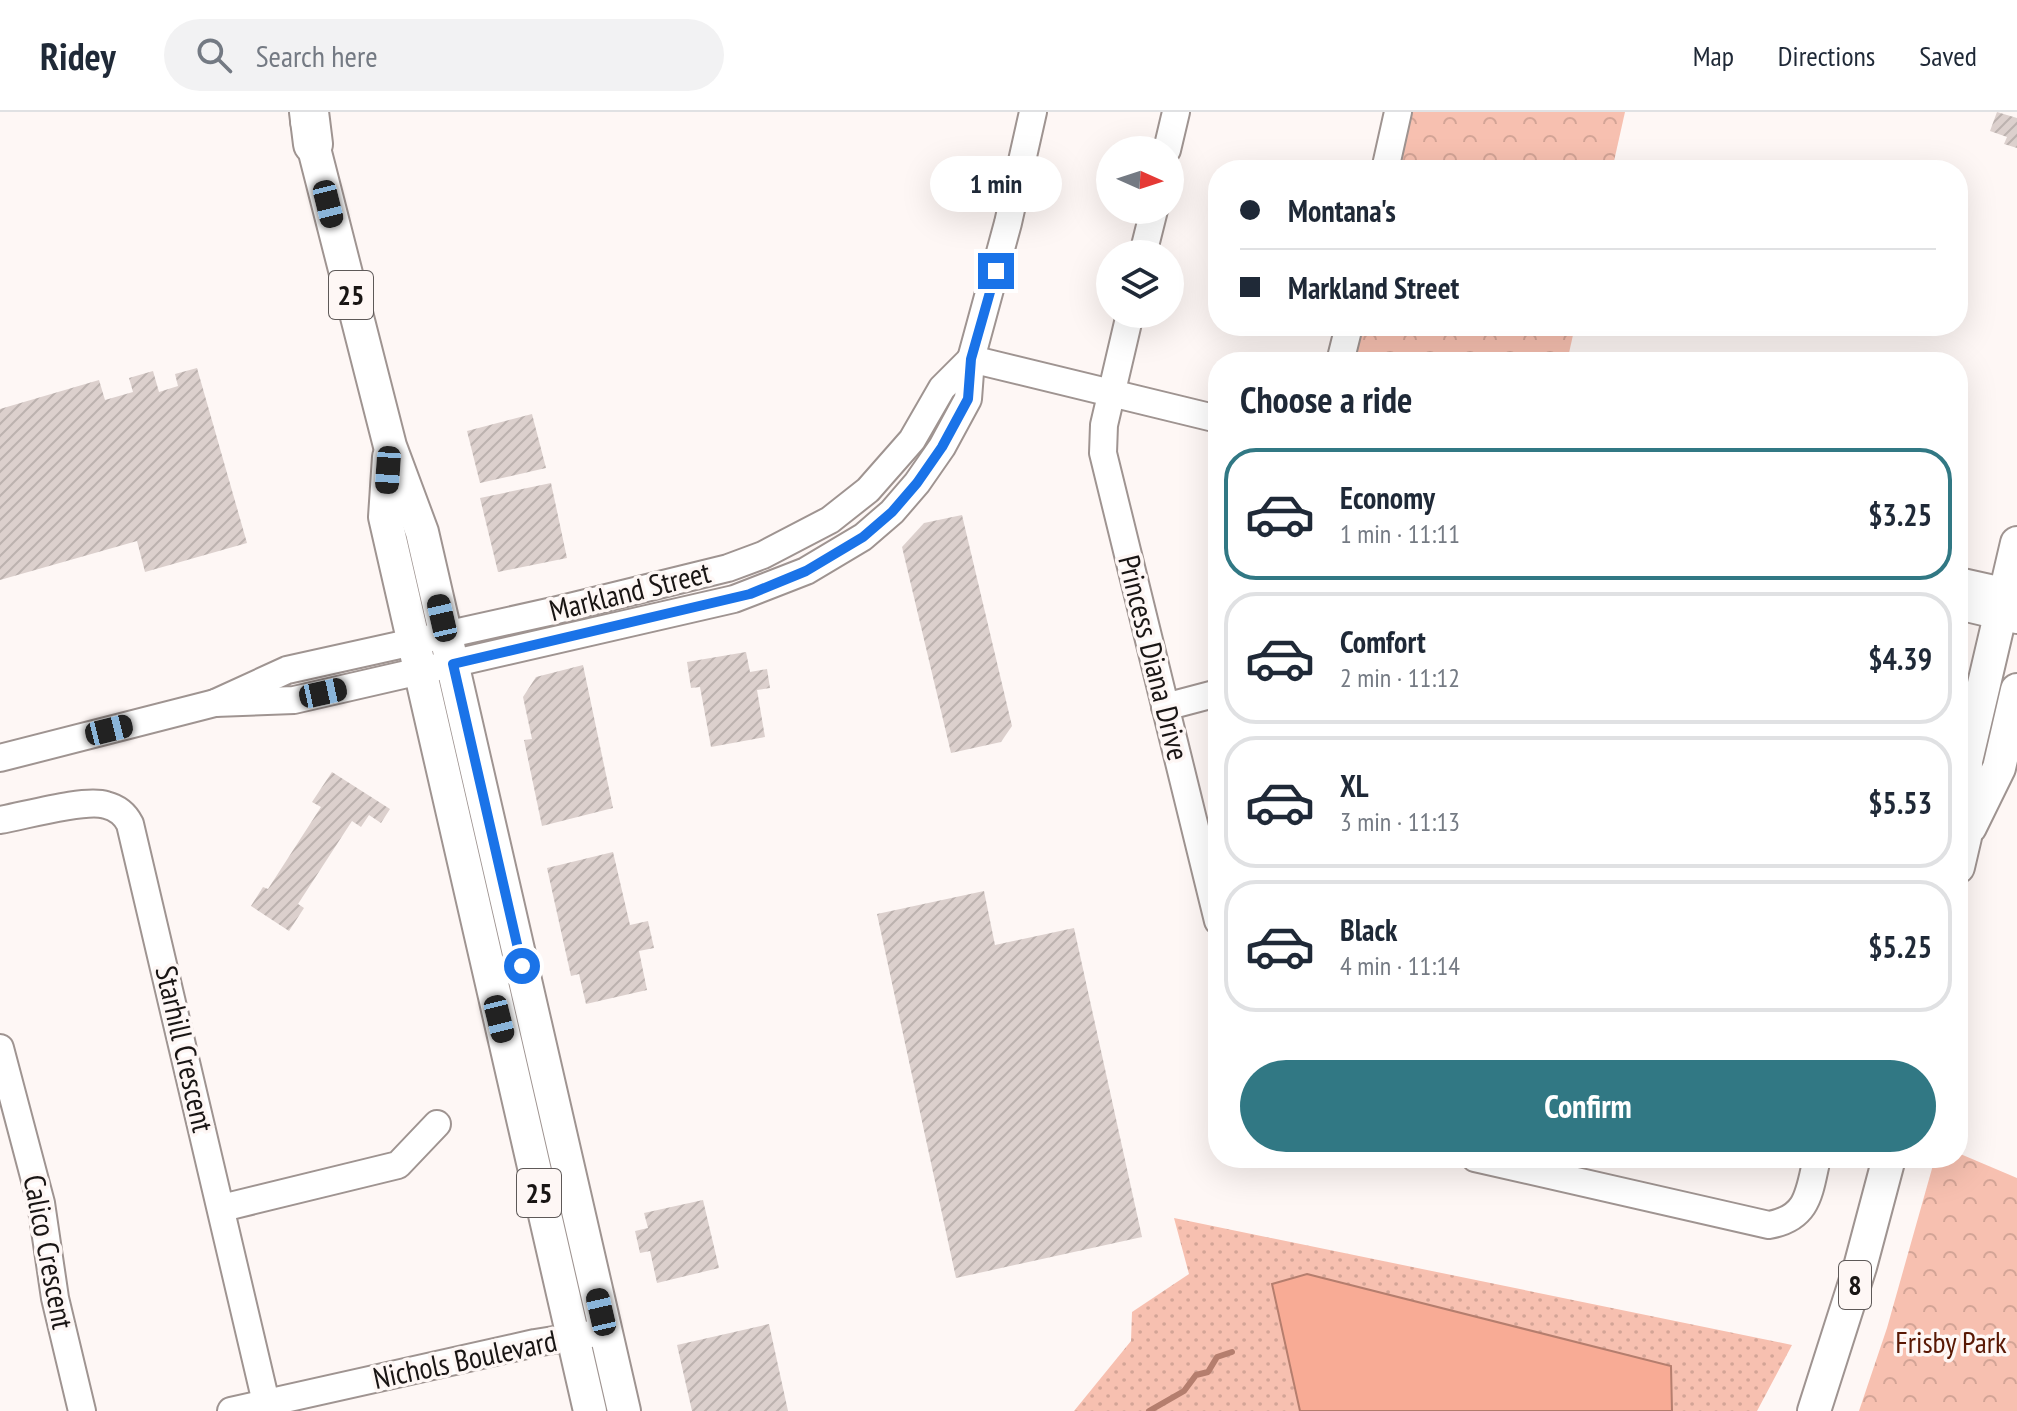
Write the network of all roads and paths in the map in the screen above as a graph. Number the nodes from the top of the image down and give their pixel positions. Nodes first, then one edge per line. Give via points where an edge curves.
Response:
1 (1033, 112) edge
2 (1176, 112) edge
3 (1398, 112) edge
4 (309, 123) edge
5 (1170, 136) edge
6 (1387, 160) edge
7 (1127, 328) edge
8 (971, 359) junction
9 (1111, 393) junction
10 (1208, 417) edge
11 (390, 446) junction
12 (2017, 543) edge
13 (1968, 586) edge
14 (1968, 606) edge
15 (2010, 606) edge
16 (412, 640) junction
17 (449, 649) junction
18 (420, 672) junction
19 (2017, 690) edge
20 (1208, 696) edge
21 (215, 703) junction
22 (1165, 707) junction
23 (1968, 754) edge
24 (0, 758) edge
25 (0, 820) edge
26 (1968, 838) edge
27 (1208, 881) edge
28 (0, 1048) edge
29 (437, 1124) dead end
30 (1518, 1168) edge
31 (1814, 1168) edge
32 (1886, 1168) edge
33 (222, 1208) junction
34 (606, 1332) junction
35 (572, 1337) junction
36 (267, 1407) edge
37 (82, 1411) edge
38 (231, 1411) edge
39 (590, 1411) edge
40 (624, 1411) edge
41 (1814, 1411) edge

1 - 8 street, Markland Street
2 - 5 street
3 - 6 street
4 - 11 main road, 25
7 - 9 street, Princess Diana Drive
8 - 9 street
8 - 17 street, Markland Street via 968,399 917,483 892,512 833,556 793,578 734,599
9 - 10 street
9 - 22 street, Princess Diana Drive via 1103,453
11 - 16 main road, 25 via 385,517
11 - 17 main road, 25 via 422,532
12 - 15 main road
13 - 15 street
14 - 15 street
15 - 23 main road
16 - 17 street, Markland Street
16 - 18 main road, 25
16 - 21 street, Markland Street via 287,670
17 - 18 street, Markland Street
17 - 34 main road, 25
18 - 21 street, Markland Street via 294,700
18 - 35 main road, 25
19 - 26 main road via 1999,768
20 - 22 street
21 - 24 street, Markland Street
22 - 27 street, Princess Diana Drive
25 - 33 street, Starhill Crescent via 96,803 125,814
28 - 37 street, Calico Crescent via 41,1203 55,1298
29 - 33 street via 398,1165
30 - 31 street via 1769,1225 1783,1223 1804,1206
32 - 41 main road, 8
33 - 36 street, Starhill Crescent
34 - 35 street, Nichols Boulevard
34 - 40 main road, 25
35 - 36 street, Nichols Boulevard
35 - 39 main road, 25
36 - 38 street, Nichols Boulevard

